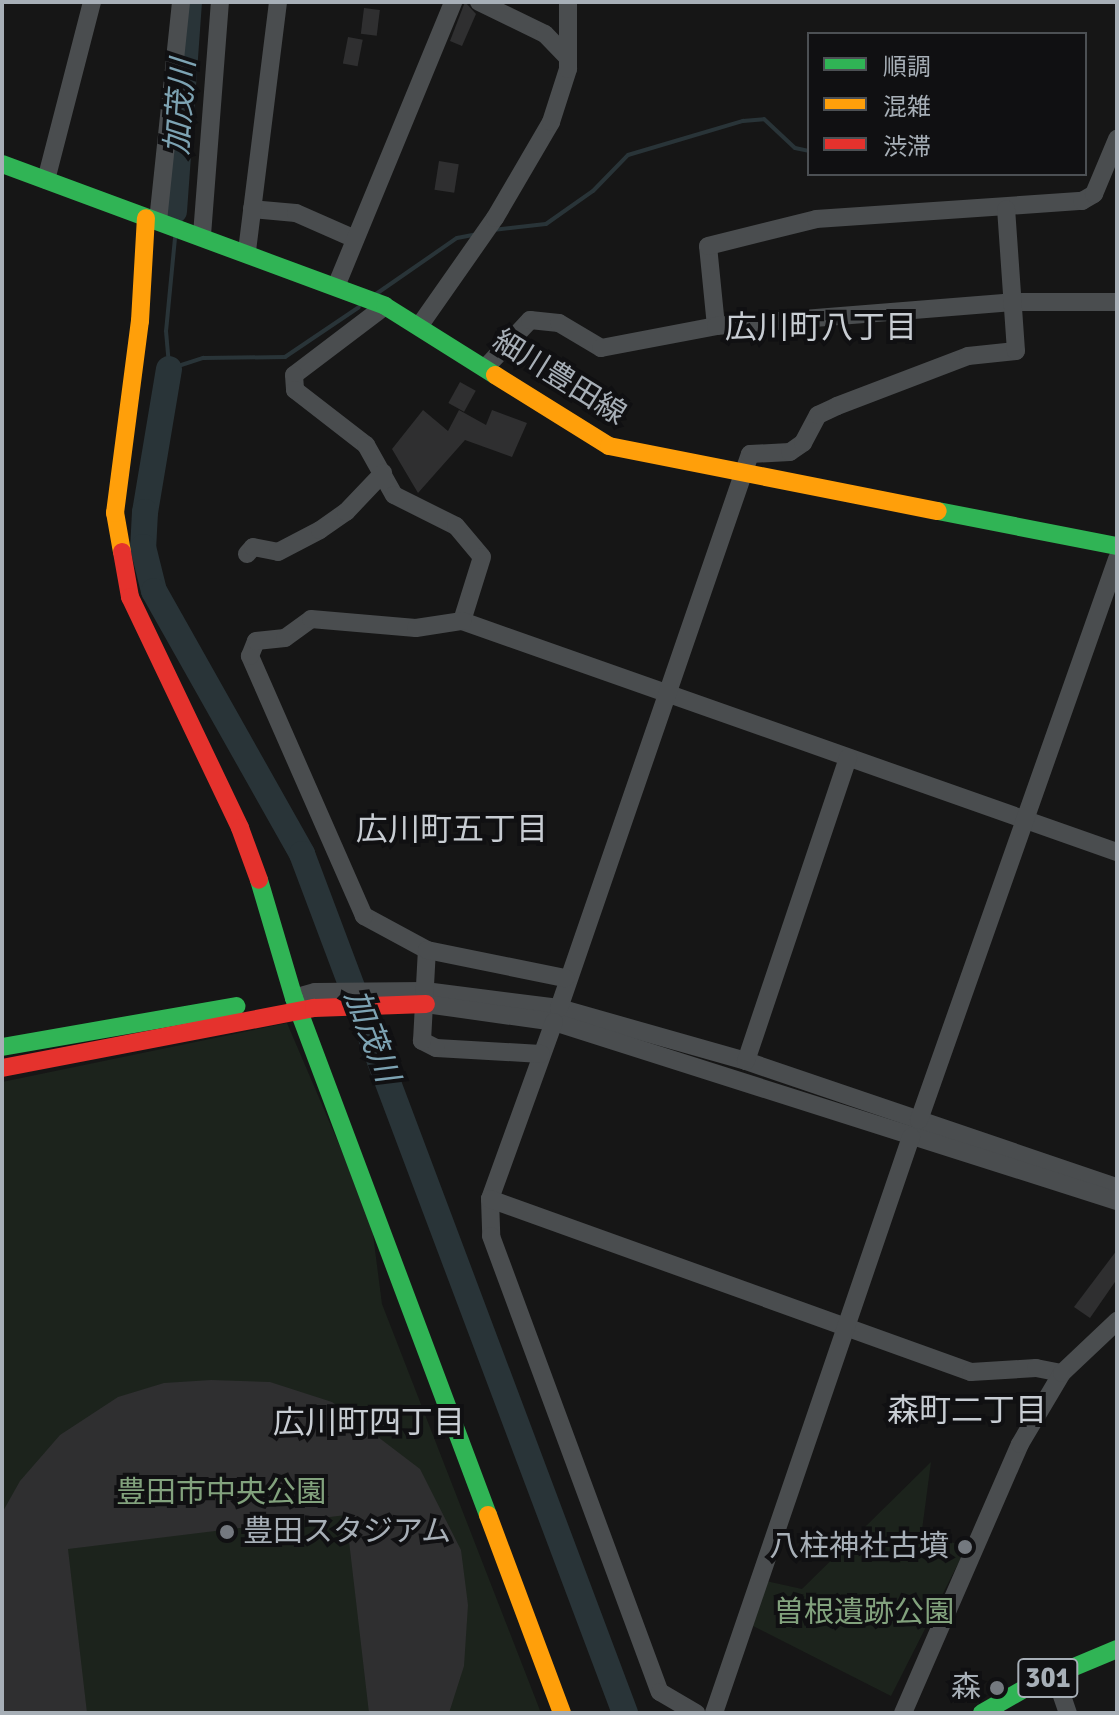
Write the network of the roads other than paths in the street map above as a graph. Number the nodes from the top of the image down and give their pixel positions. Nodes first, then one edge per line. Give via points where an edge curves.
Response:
1 (92, 2) edge
2 (181, 2) edge
3 (220, 2) edge
4 (278, 2) edge
5 (453, 2) edge
6 (479, 2) edge
7 (568, 2) edge
8 (568, 58) junction
9 (1117, 139) edge
10 (2, 164) edge
11 (46, 180) junction
12 (252, 209) junction
13 (1006, 209) junction
14 (155, 220) junction
15 (202, 235) junction
16 (355, 239) junction
17 (247, 251) junction
18 (337, 284) junction
19 (1013, 302) junction
20 (1117, 302) edge
21 (385, 306) junction
22 (420, 325) junction
23 (716, 326) junction
24 (487, 366) junction
25 (383, 473) junction
26 (743, 476) junction
27 (1117, 546) edge
28 (247, 554) dead end
29 (1117, 559) edge
30 (462, 621) junction
31 (666, 695) junction
32 (848, 758) junction
33 (1027, 819) junction
34 (1117, 852) edge
35 (427, 950) junction
36 (565, 978) junction
37 (426, 997) joint
38 (306, 1002) junction
39 (556, 1015) junction
40 (2, 1047) edge
41 (541, 1054) junction
42 (746, 1061) junction
43 (2, 1068) edge
44 (915, 1128) junction
45 (1117, 1187) edge
46 (490, 1199) junction
47 (1117, 1201) edge
48 (1117, 1321) edge
49 (844, 1329) junction
50 (1062, 1373) junction
51 (1117, 1649) edge
52 (1117, 1670) edge
53 (1055, 1696) joint
54 (562, 1713) edge
55 (696, 1713) edge
56 (714, 1713) edge
57 (903, 1713) edge
58 (982, 1713) edge
59 (1068, 1713) edge

1 - 11 street
2 - 14 street
3 - 15 street
4 - 12 street
5 - 16 street
6 - 8 street via 545,34
7 - 8 street
8 - 22 street via 551,122 492,222
9 - 13 street via 1088,199
10 - 11 main road, 細川豊田線
11 - 14 main road, 細川豊田線
12 - 16 street via 296,213
12 - 17 street
13 - 19 street
13 - 23 street via 816,219 708,246
14 - 15 main road, 細川豊田線
14 - 38 main road via 118,482 117,545 130,597 240,828
15 - 17 main road, 細川豊田線
16 - 18 street
17 - 18 main road, 細川豊田線
18 - 21 main road, 細川豊田線
19 - 20 street
19 - 23 street
19 - 26 street via 1016,351 968,356 837,406 818,415 803,443 790,452 750,454
21 - 22 main road, 細川豊田線
21 - 25 street via 294,375 295,390 360,439
22 - 24 main road, 細川豊田線
23 - 24 street via 601,348 559,323 530,320
24 - 26 main road, 細川豊田線 via 609,446
25 - 28 street via 346,512 320,530 278,552 253,547
25 - 30 street via 394,495 456,526 482,557
26 - 27 main road, 細川豊田線
26 - 31 street
29 - 33 street
30 - 31 street
30 - 35 street via 416,628 311,619 285,638 256,641 250,656 364,916
31 - 32 street
31 - 36 street
32 - 33 street
32 - 42 street
33 - 34 street
33 - 44 street
35 - 36 street
35 - 41 street via 422,1041 436,1048
36 - 39 street
37 - 38 main road
37 - 39 street
38 - 40 main road via 141,1019
38 - 43 main road
38 - 54 main road
39 - 41 street
39 - 42 street
39 - 44 street
41 - 46 street
42 - 44 street
44 - 45 street
44 - 47 street
44 - 49 street
46 - 49 street
46 - 55 street via 491,1236 660,1692
48 - 50 street
49 - 50 street via 971,1372 1036,1368
49 - 56 street
50 - 57 street via 1020,1444
51 - 58 main road, 301 via 1031,1685
52 - 53 main road, 301
53 - 59 street

